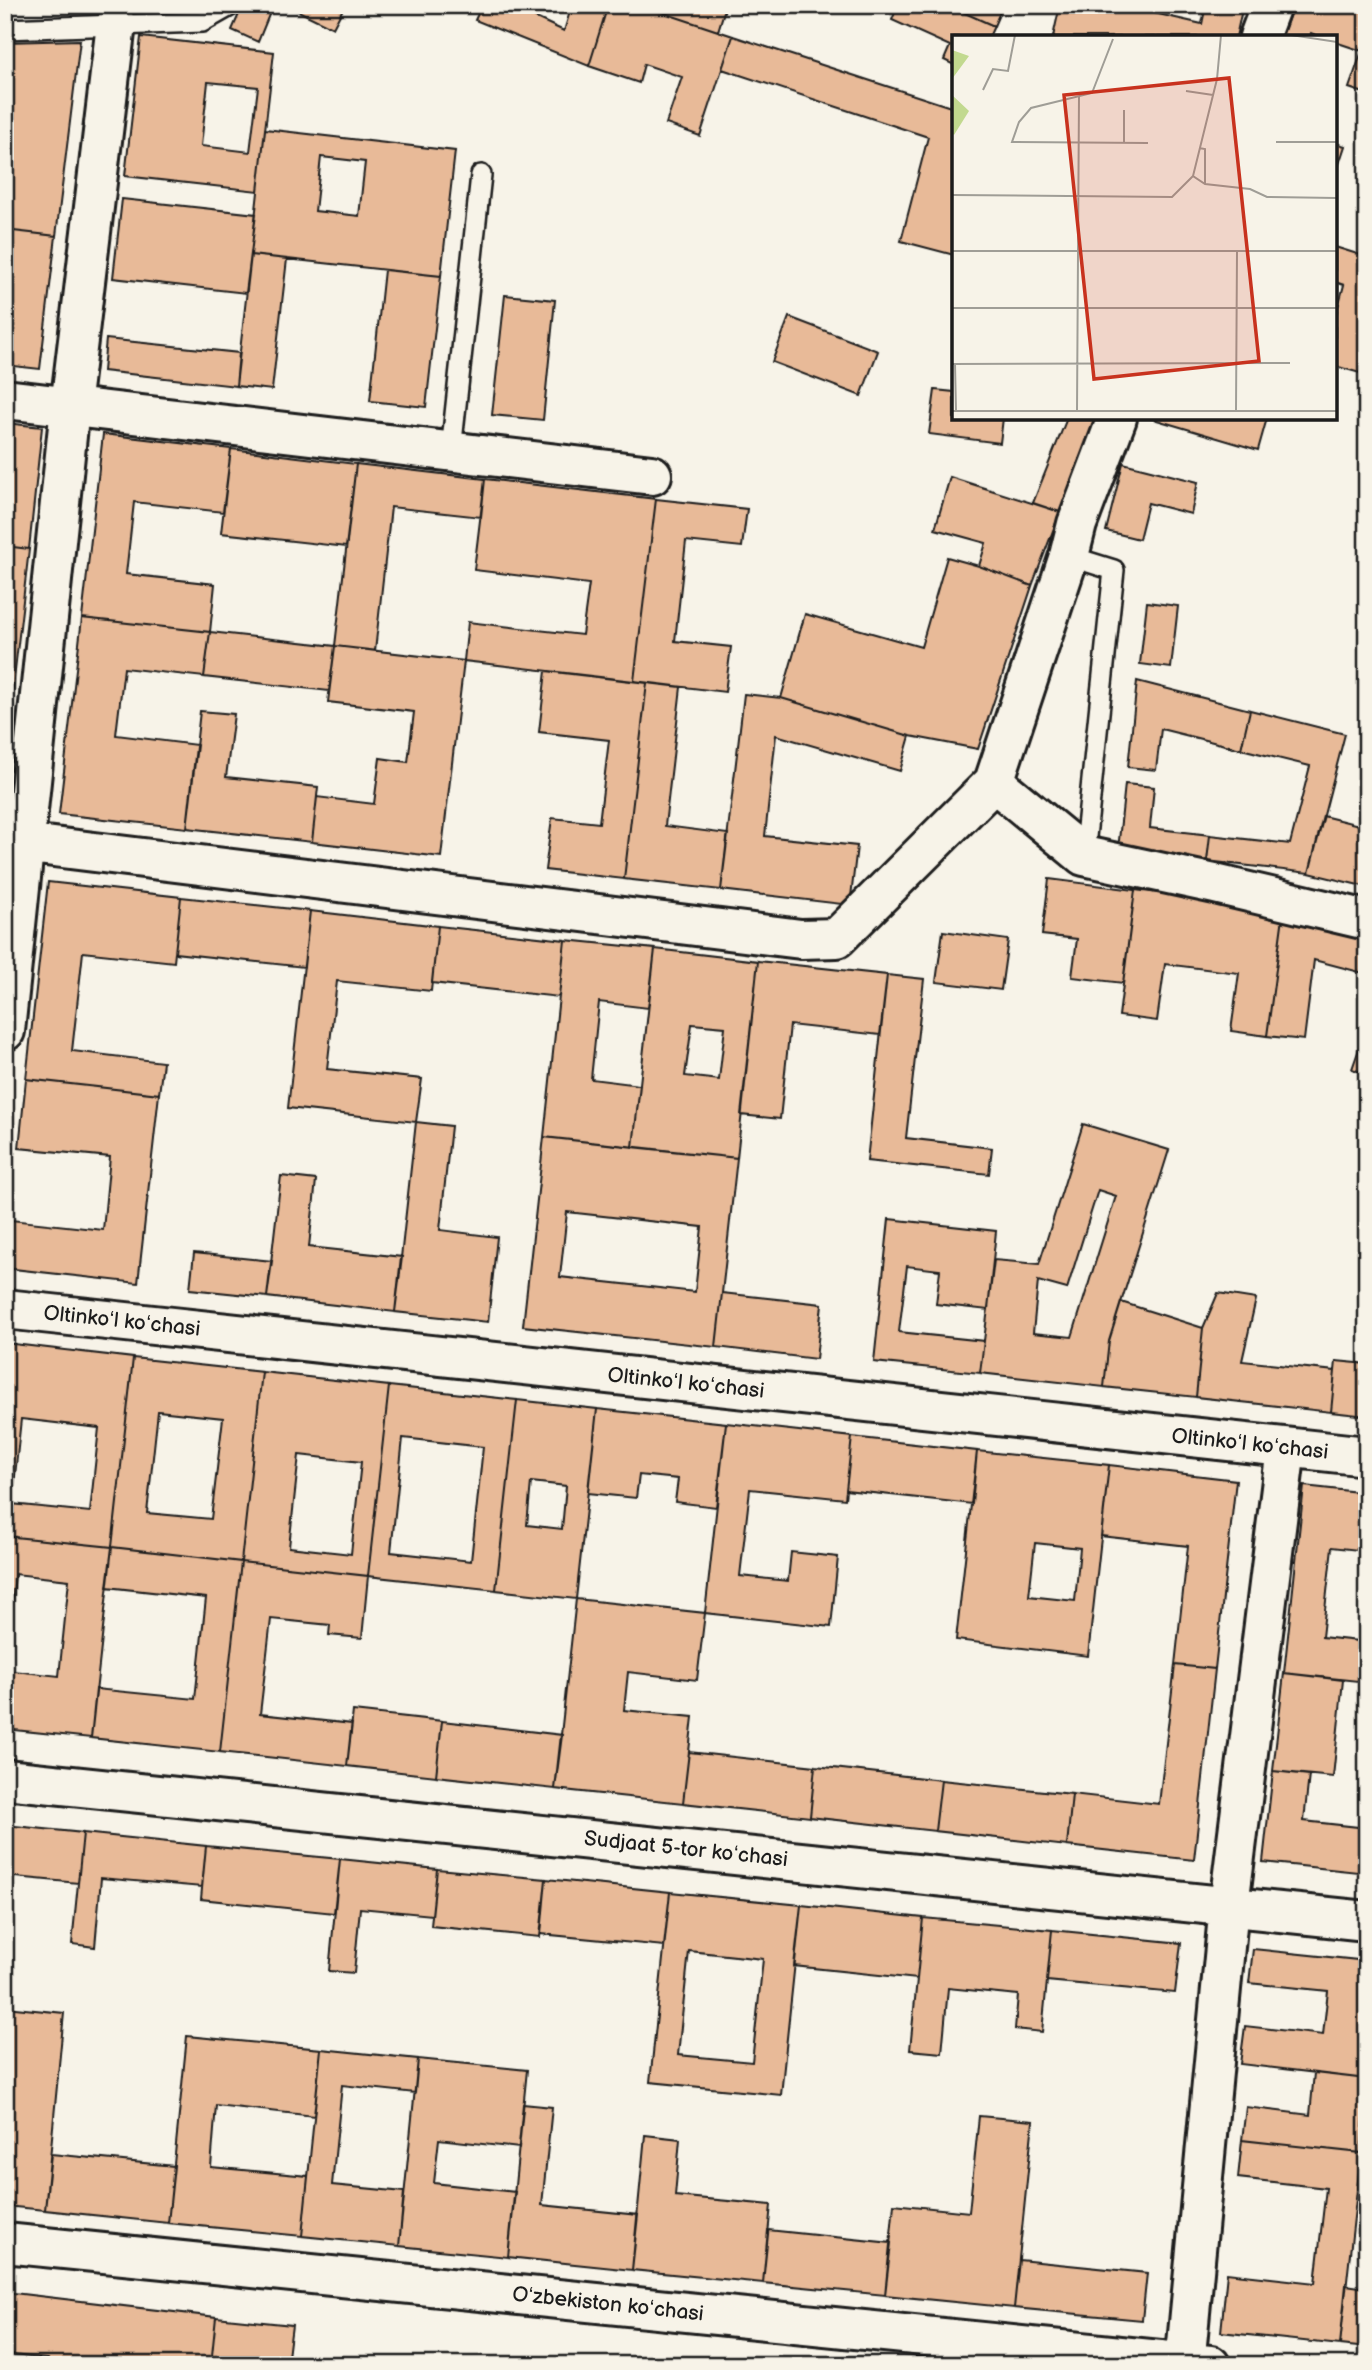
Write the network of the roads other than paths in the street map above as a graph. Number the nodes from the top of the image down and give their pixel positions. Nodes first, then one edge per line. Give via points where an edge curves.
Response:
1 (232, 5) edge
2 (1270, 5) edge
3 (116, 24) junction
4 (5, 29) edge
5 (1260, 35) edge
6 (481, 175) dead end
7 (5, 400) edge
8 (70, 407) junction
9 (1116, 420) edge
10 (451, 451) junction
11 (652, 475) dead end
12 (1069, 556) junction
13 (994, 782) junction
14 (15, 843) edge
15 (1084, 856) junction
16 (1367, 920) edge
17 (5, 1031) edge
18 (5, 1308) edge
19 (1286, 1448) junction
20 (1367, 1456) edge
21 (5, 1779) edge
22 (1229, 1905) junction
23 (1367, 1921) edge
24 (5, 2243) edge
25 (1194, 2364) edge

1 - 3 lane via 202,22
2 - 5 street
3 - 4 lane
3 - 8 street
6 - 10 lane
7 - 8 street
8 - 10 street
8 - 14 street
9 - 12 street
10 - 11 street
12 - 13 street
12 - 15 lane via 1114,570
13 - 14 street via 837,937 788,937
13 - 15 street
14 - 17 street
15 - 16 street
18 - 19 street, Oltinkoʻl koʻchasi
19 - 20 street, Oltinkoʻl koʻchasi
19 - 22 street
21 - 22 street, Sudjaat 5-tor koʻchasi
22 - 23 street, Sudjaat 5-tor koʻchasi
22 - 25 street
24 - 25 street, Oʻzbekiston koʻchasi

